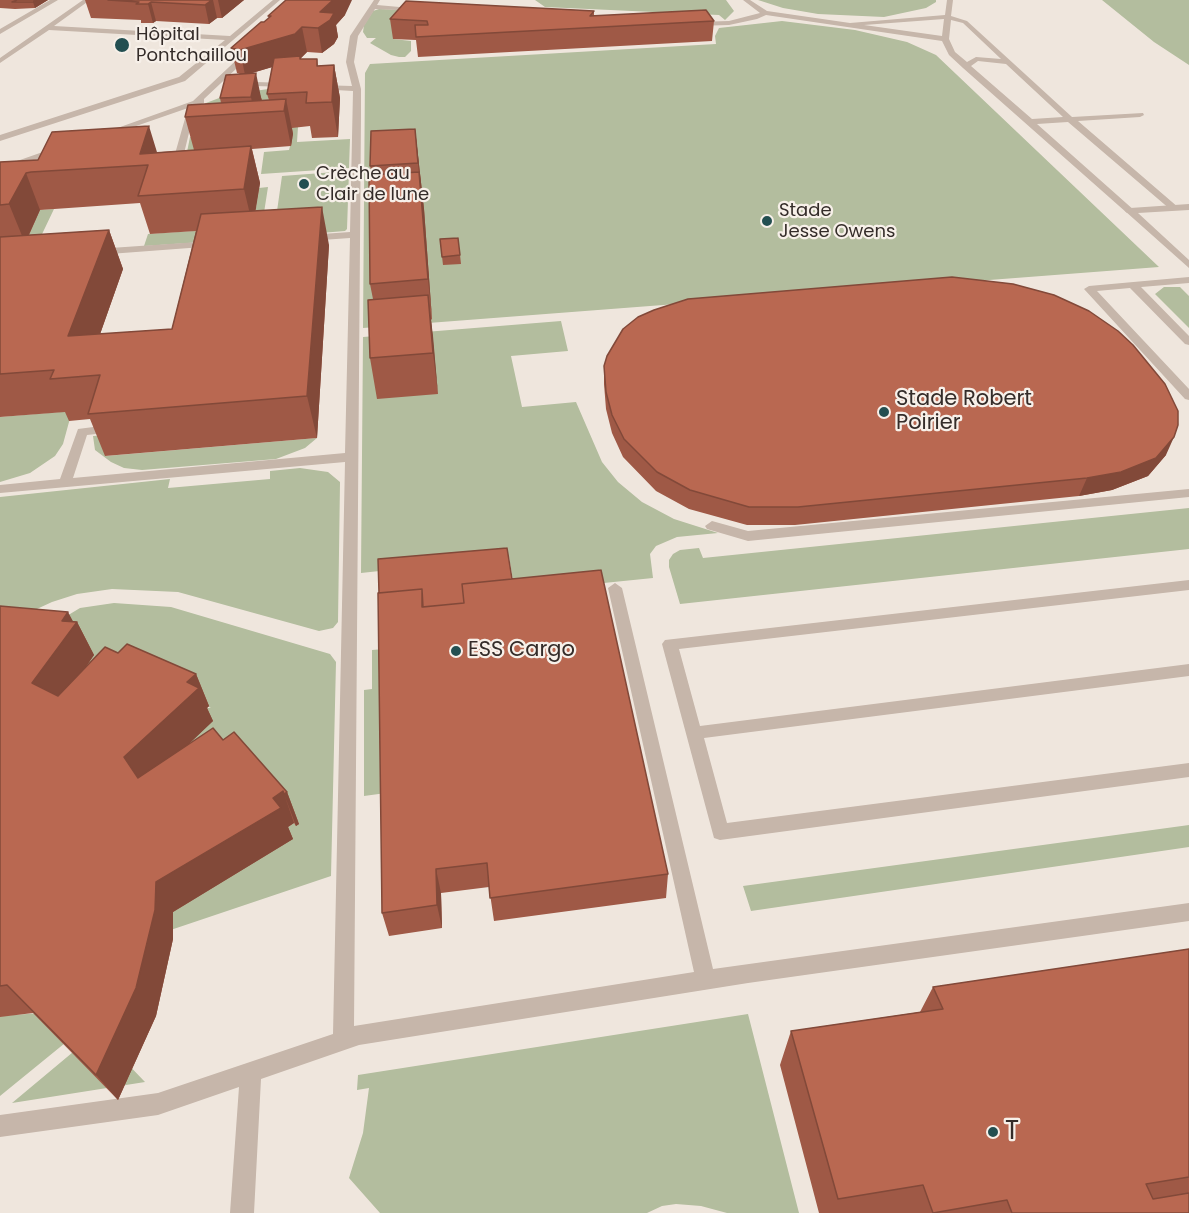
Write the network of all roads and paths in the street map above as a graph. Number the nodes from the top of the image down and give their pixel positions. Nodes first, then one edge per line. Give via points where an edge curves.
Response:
1 (55, 0) edge
2 (87, 0) edge
3 (277, 0) edge
4 (377, 0) edge
5 (746, 0) edge
6 (950, 0) edge
7 (371, 7) junction
8 (430, 9) edge
9 (765, 13) junction
10 (948, 17) junction
11 (686, 24) edge
12 (853, 24) junction
13 (49, 28) junction
14 (0, 32) edge
15 (230, 38) junction
16 (945, 39) junction
17 (254, 48) edge
18 (0, 61) edge
19 (1007, 62) junction
20 (966, 66) junction
21 (296, 86) edge
22 (306, 86) edge
23 (357, 89) junction
24 (226, 93) edge
25 (216, 96) dead end
26 (196, 102) junction
27 (1140, 115) dead end
28 (1070, 119) junction
29 (1028, 122) junction
30 (102, 135) edge
31 (0, 138) edge
32 (68, 146) edge
33 (186, 167) edge
34 (0, 170) edge
35 (1189, 207) edge
36 (1174, 208) junction
37 (1130, 211) junction
38 (1189, 220) edge
39 (355, 235) junction
40 (297, 239) edge
41 (226, 243) edge
42 (82, 253) edge
43 (1189, 265) edge
44 (1189, 280) edge
45 (1132, 285) junction
46 (1189, 342) edge
47 (1189, 396) edge
48 (100, 430) edge
49 (351, 457) junction
50 (65, 483) junction
51 (0, 489) edge
52 (1189, 493) edge
53 (712, 526) dead end
54 (1189, 585) edge
55 (615, 588) dead end
56 (1189, 670) edge
57 (694, 733) junction
58 (1189, 770) edge
59 (1189, 912) edge
60 (706, 980) junction
61 (343, 1040) junction
62 (251, 1072) junction
63 (0, 1126) edge
64 (242, 1213) edge

1 - 14 street
2 - 13 street
3 - 15 street
4 - 7 street
5 - 9 street
6 - 10 street
7 - 8 street
7 - 23 street via 354,36 350,62
9 - 11 street via 729,23
9 - 12 street
10 - 12 street
10 - 16 street
10 - 19 street via 965,22
12 - 16 street
13 - 15 street
13 - 18 street
15 - 31 street via 182,79
16 - 20 street via 952,53
17 - 26 street
19 - 20 street via 976,59
19 - 28 street
20 - 29 street
21 - 24 street via 255,84
22 - 23 street
23 - 39 street
25 - 26 street
26 - 30 street
26 - 33 street via 175,168
27 - 28 street
28 - 29 street
28 - 36 street
29 - 37 street
32 - 34 street
35 - 36 street
36 - 37 street
36 - 38 street
37 - 43 street
39 - 40 street
39 - 49 street
41 - 42 street
44 - 45 street
45 - 46 street
45 - 47 street via 1089,289
48 - 50 street via 82,432
49 - 50 street
49 - 61 street
50 - 51 street
52 - 53 street via 748,536
54 - 57 street via 670,644
55 - 60 street
56 - 57 street
57 - 58 street via 720,832
59 - 60 street
60 - 61 street
61 - 62 street
62 - 63 street via 158,1104
62 - 64 street

